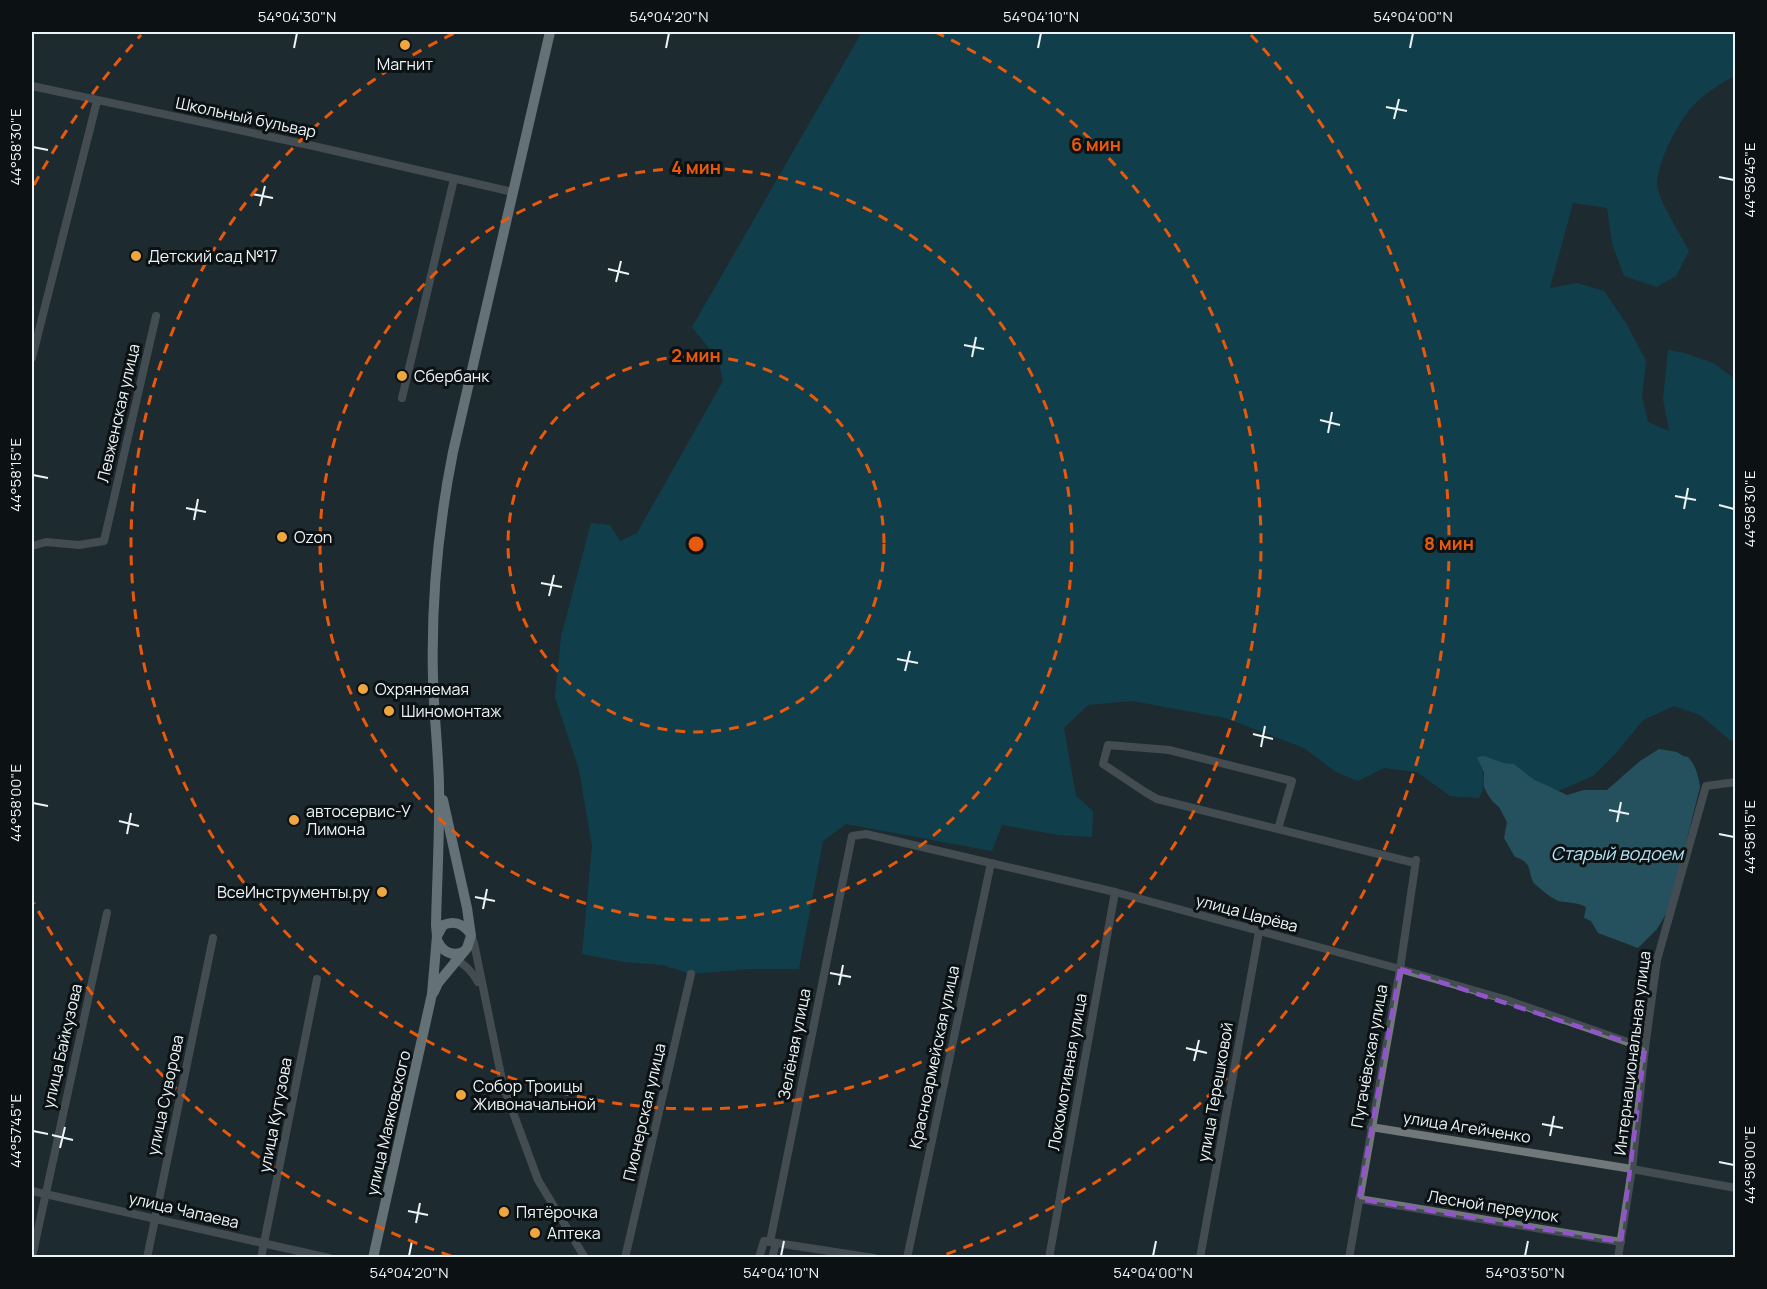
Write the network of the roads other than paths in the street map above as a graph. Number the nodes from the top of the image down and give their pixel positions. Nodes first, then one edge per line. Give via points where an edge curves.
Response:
1 (550, 32) edge
2 (32, 86) edge
3 (98, 101) junction
4 (454, 179) junction
5 (513, 192) junction
6 (156, 316) dead end
7 (32, 358) edge
8 (402, 398) dead end
9 (32, 546) edge
10 (1736, 782) edge
11 (439, 783) junction
12 (1278, 829) junction
13 (848, 852) joint
14 (991, 863) junction
15 (1115, 892) junction
16 (108, 913) dead end
17 (1259, 932) junction
18 (471, 935) junction
19 (213, 938) dead end
20 (437, 938) junction
21 (460, 956) junction
22 (1400, 969) junction
23 (691, 974) dead end
24 (317, 979) dead end
25 (483, 990) junction
26 (432, 994) junction
27 (1645, 1048) junction
28 (1371, 1127) junction
29 (1632, 1169) junction
30 (1736, 1188) edge
31 (32, 1191) edge
32 (45, 1194) junction
33 (1359, 1199) junction
34 (155, 1218) junction
35 (770, 1242) junction
36 (1621, 1242) junction
37 (264, 1244) junction
38 (32, 1257) edge
39 (147, 1257) edge
40 (261, 1257) edge
41 (329, 1257) edge
42 (373, 1257) edge
43 (585, 1257) edge
44 (625, 1257) edge
45 (759, 1257) edge
46 (772, 1257) edge
47 (874, 1257) edge
48 (907, 1257) edge
49 (1049, 1257) edge
50 (1200, 1257) edge
51 (1349, 1257) edge
52 (1618, 1257) edge

1 - 5 main road
2 - 3 street, Школьный бульвар
3 - 4 street, Школьный бульвар
3 - 7 street
4 - 5 street, Школьный бульвар
4 - 8 street
5 - 11 main road via 453,452 439,531 432,658
6 - 9 street, Левженская улица via 104,541 80,545 46,542
10 - 27 street, Интернациональная улица via 1706,786 1657,960
11 - 18 main road
11 - 20 main road, улица Маяковского
12 - 12 street via 1157,799 1103,764 1108,745 1169,750 1292,781
12 - 22 street, Пугачёвская улица via 1415,861
13 - 14 street, улица Царёва via 852,836 866,834
13 - 35 street, Зелёная улица
14 - 15 street, улица Царёва
14 - 48 street, Красноармейская улица
15 - 17 street, улица Царёва
15 - 49 street, Локомотивная улица
16 - 32 street, улица Байкузова
17 - 22 street, улица Царёва
17 - 50 street, улица Терешковой
18 - 20 main road via 465,926 453,922 443,925
18 - 21 main road
18 - 25 street
19 - 34 street, улица Суворова
20 - 21 main road via 446,952
20 - 26 main road, улица Маяковского
21 - 25 street
21 - 26 main road, улица Маяковского
22 - 27 street, улица Царёва via 1504,999
22 - 28 street, Пугачёвская улица
23 - 44 street, Пионерская улица
24 - 37 street, улица Кутузова
25 - 43 street via 503,1084 538,1180
26 - 42 main road, улица Маяковского
27 - 29 street, Интернациональная улица
28 - 29 street, улица Агейченко
28 - 33 street, Пугачёвская улица
29 - 30 street, улица Агейченко
29 - 36 street, Интернациональная улица
31 - 32 street, улица Чапаева
32 - 34 street, улица Чапаева
32 - 38 street, улица Байкузова
33 - 36 street, Лесной переулок
33 - 51 street, Пугачёвская улица
34 - 37 street, улица Чапаева
34 - 39 street, улица Суворова
35 - 45 street, Зелёная улица
35 - 46 street, Зелёная улица
35 - 47 street
36 - 52 street, Интернациональная улица
37 - 40 street, улица Кутузова
37 - 41 street, улица Чапаева

